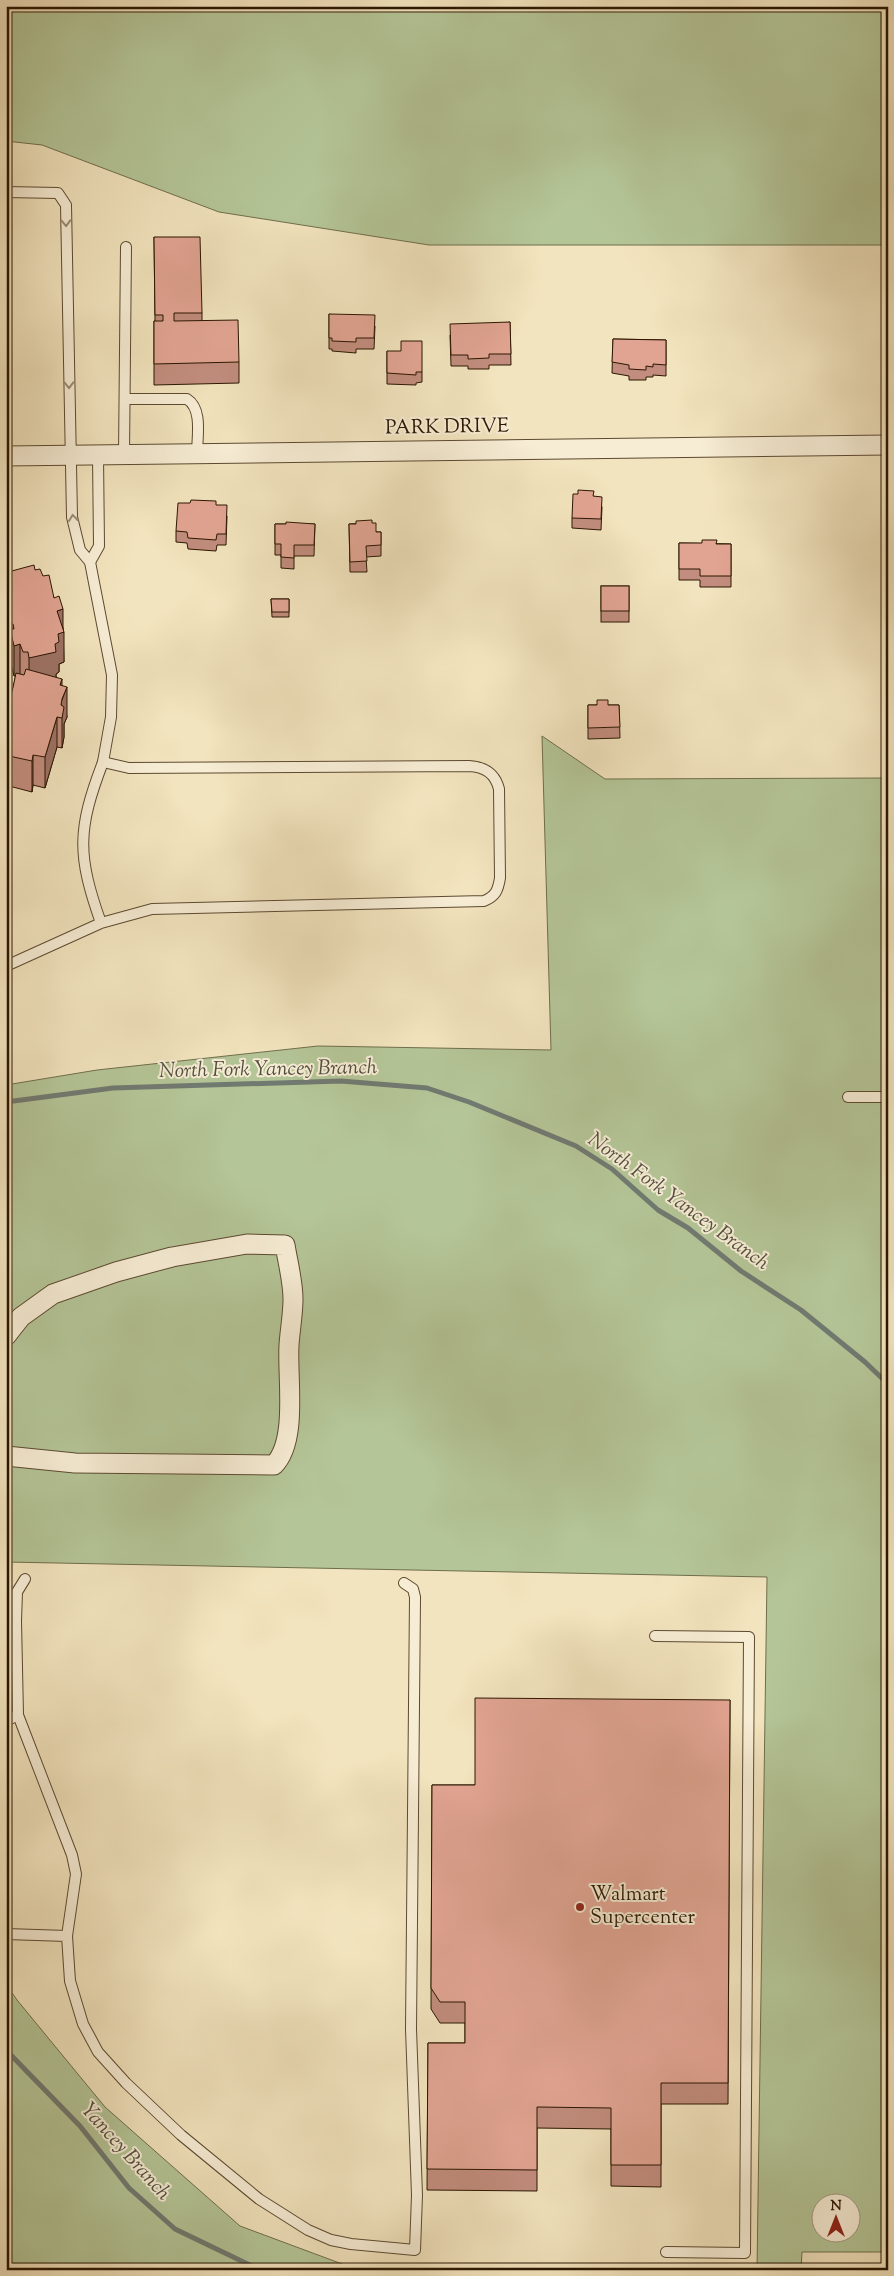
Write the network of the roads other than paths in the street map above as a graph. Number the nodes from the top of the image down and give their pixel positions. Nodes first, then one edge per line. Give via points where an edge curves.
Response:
1 (6, 192) edge
2 (126, 247) dead end
3 (125, 399) junction
4 (888, 445) edge
5 (197, 454) junction
6 (98, 455) junction
7 (124, 455) junction
8 (6, 456) edge
9 (71, 456) junction
10 (90, 562) junction
11 (103, 762) junction
12 (101, 923) junction
13 (6, 966) edge
14 (848, 1097) dead end
15 (888, 1097) edge
16 (6, 1336) edge
17 (6, 1456) edge
18 (25, 1579) dead end
19 (404, 1583) dead end
20 (656, 1636) dead end
21 (6, 1712) edge
22 (18, 1715) junction
23 (6, 1721) edge
24 (6, 1934) edge
25 (67, 1936) junction
26 (666, 2252) dead end

1 -> 9 lane via 58,193 66,205
2 - 3 lane
3 - 5 lane via 187,399 197,412
3 - 7 lane
4 - 5 street, PARK DRIVE
5 - 7 street, PARK DRIVE
6 - 7 street, PARK DRIVE
6 - 9 street, PARK DRIVE
6 - 10 lane via 99,546
8 - 9 street, PARK DRIVE
10 -> 9 lane via 80,550 72,517
10 - 11 lane via 112,675 111,717
11 - 12 lane via 89,803 82,840 85,875
11 - 12 lane via 129,768 481,767 491,772 499,789 500,864 498,890 493,898 484,901 152,909
12 - 13 lane
14 - 15 lane
16 - 17 street via 21,1317 53,1294 116,1272 172,1257 247,1244 285,1246 293,1298 289,1419 285,1447 274,1465 75,1463
18 - 22 lane via 18,1592 16,1621
19 - 25 lane via 413,1589 415,1596 411,2029 417,2195 415,2250 351,2244 308,2230 259,2199 174,2129 98,2052 83,2024 70,1981
20 - 26 lane via 749,1637 745,2253
21 - 22 lane
22 - 23 lane
22 - 25 lane via 72,1855 76,1874
24 - 25 lane

